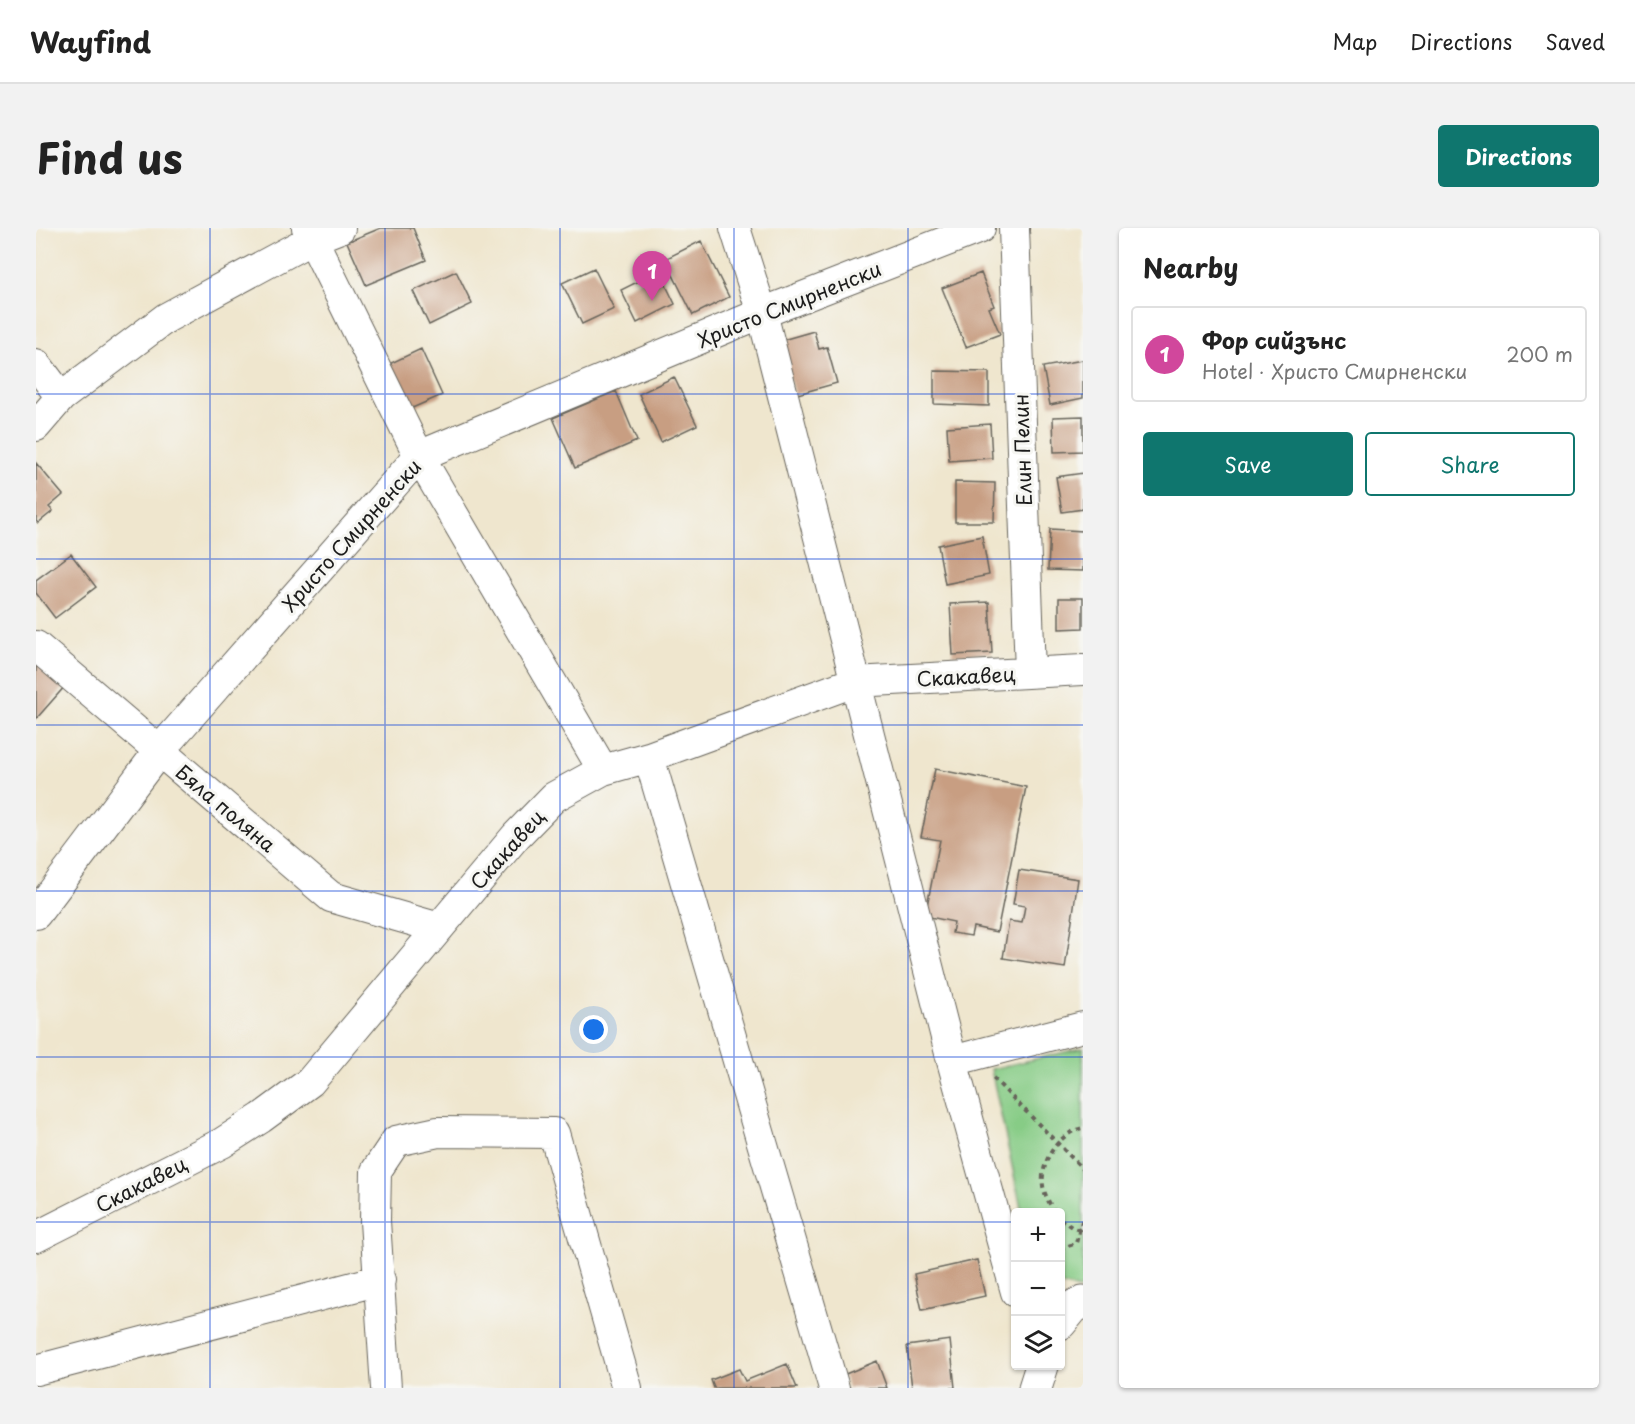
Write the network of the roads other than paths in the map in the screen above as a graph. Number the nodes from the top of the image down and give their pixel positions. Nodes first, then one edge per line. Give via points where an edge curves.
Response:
1 (340, 228) edge
2 (735, 228) edge
3 (980, 228) edge
4 (1014, 228) edge
5 (310, 234) edge
6 (762, 314) junction
7 (36, 364) edge
8 (62, 397) junction
9 (36, 426) edge
10 (419, 456) junction
11 (36, 646) edge
12 (1083, 670) edge
13 (1030, 672) junction
14 (854, 682) junction
15 (159, 751) junction
16 (649, 757) junction
17 (603, 770) junction
18 (36, 914) edge
19 (439, 928) junction
20 (1083, 1027) edge
21 (962, 1058) junction
22 (36, 1237) edge
23 (1008, 1248) edge
24 (1011, 1264) edge
25 (380, 1280) junction
26 (36, 1370) edge
27 (386, 1388) edge
28 (627, 1388) edge
29 (834, 1388) edge

1 - 5 street
2 - 6 street
3 - 6 street, Христо Смирненски
4 - 13 street, Елин Пелин
5 - 8 street via 166,318
5 - 10 street
6 - 10 street, Христо Смирненски
6 - 14 street
7 - 8 street
8 - 9 street
10 - 15 street, Христо Смирненски
10 - 17 street
11 - 15 street, Бяла поляна
12 - 13 street, Скакавец
13 - 14 street, Скакавец
14 - 16 street, Скакавец
14 - 21 street
15 - 18 street, Христо Смирненски
15 - 19 street, Бяла поляна via 331,897
16 - 17 street, Скакавец
16 - 29 street
17 - 19 street, Скакавец via 554,798 516,836
19 - 22 street, Скакавец via 310,1082 222,1143
20 - 21 street
21 - 23 street
23 - 24 street
25 - 26 street
25 - 27 street
25 - 28 street via 376,1171 396,1141 438,1132 554,1132

